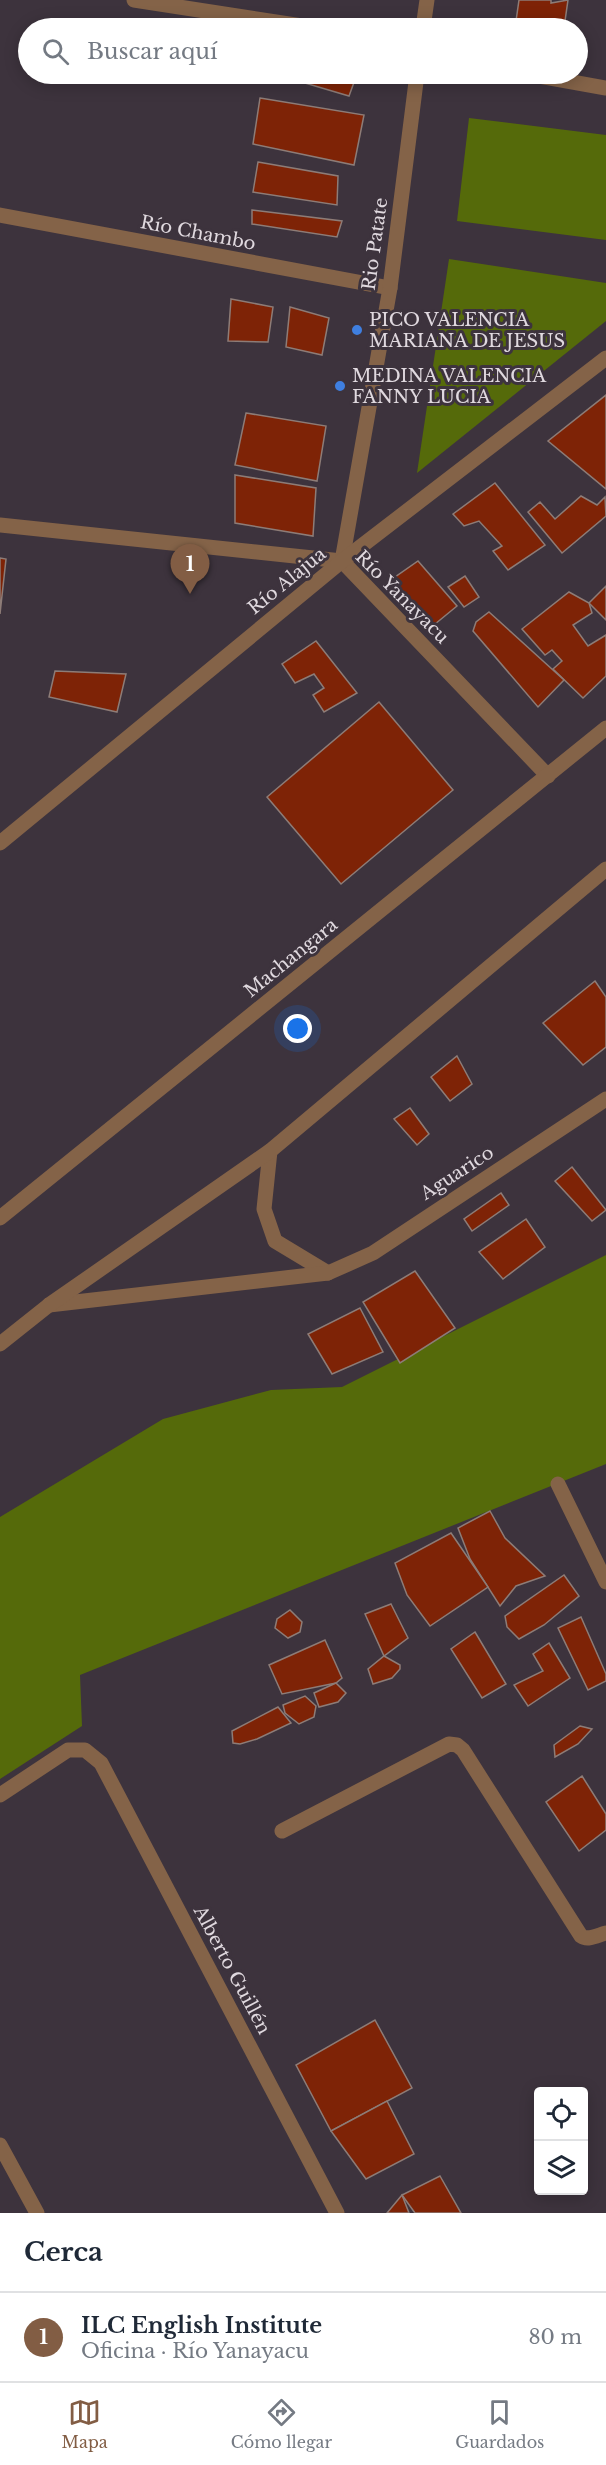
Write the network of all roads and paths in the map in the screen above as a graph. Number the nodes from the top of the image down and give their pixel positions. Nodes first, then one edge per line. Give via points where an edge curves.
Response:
1 (134, 0) edge
2 (427, 0) edge
3 (250, 18) edge
4 (424, 18) edge
5 (416, 84) edge
6 (584, 84) edge
7 (606, 88) edge
8 (0, 215) edge
9 (390, 288) junction
10 (606, 358) edge
11 (0, 525) edge
12 (342, 561) junction
13 (606, 729) edge
14 (548, 776) junction
15 (0, 843) edge
16 (606, 869) edge
17 (606, 1099) edge
18 (270, 1151) junction
19 (0, 1218) edge
20 (328, 1273) junction
21 (49, 1305) junction
22 (0, 1344) edge
23 (558, 1484) dead end
24 (606, 1582) edge
25 (0, 1795) edge
26 (282, 1830) dead end
27 (606, 1933) edge
28 (0, 2145) edge
29 (37, 2213) edge
30 (337, 2213) edge

1 - 3 street
2 - 4 street
5 - 9 street, Rio Patate
6 - 7 street
8 - 9 street, Río Chambo
9 - 12 street, Rio Patate
10 - 12 street, Río Alajua
11 - 12 street, Río Yanayacu
12 - 14 street, Río Yanayacu
12 - 15 street, Río Alajua
13 - 14 street, Machangara
14 - 19 street, Machangara
16 - 18 street
17 - 20 street, Aguarico via 373,1253
18 - 20 street via 264,1209 275,1241
18 - 21 street
20 - 21 street, Aguarico
21 - 22 street
23 - 24 street
25 - 30 street, Alberto Guillén via 68,1750 85,1750 101,1763
26 - 27 street via 449,1744 457,1746 581,1936 592,1938
28 - 29 street

